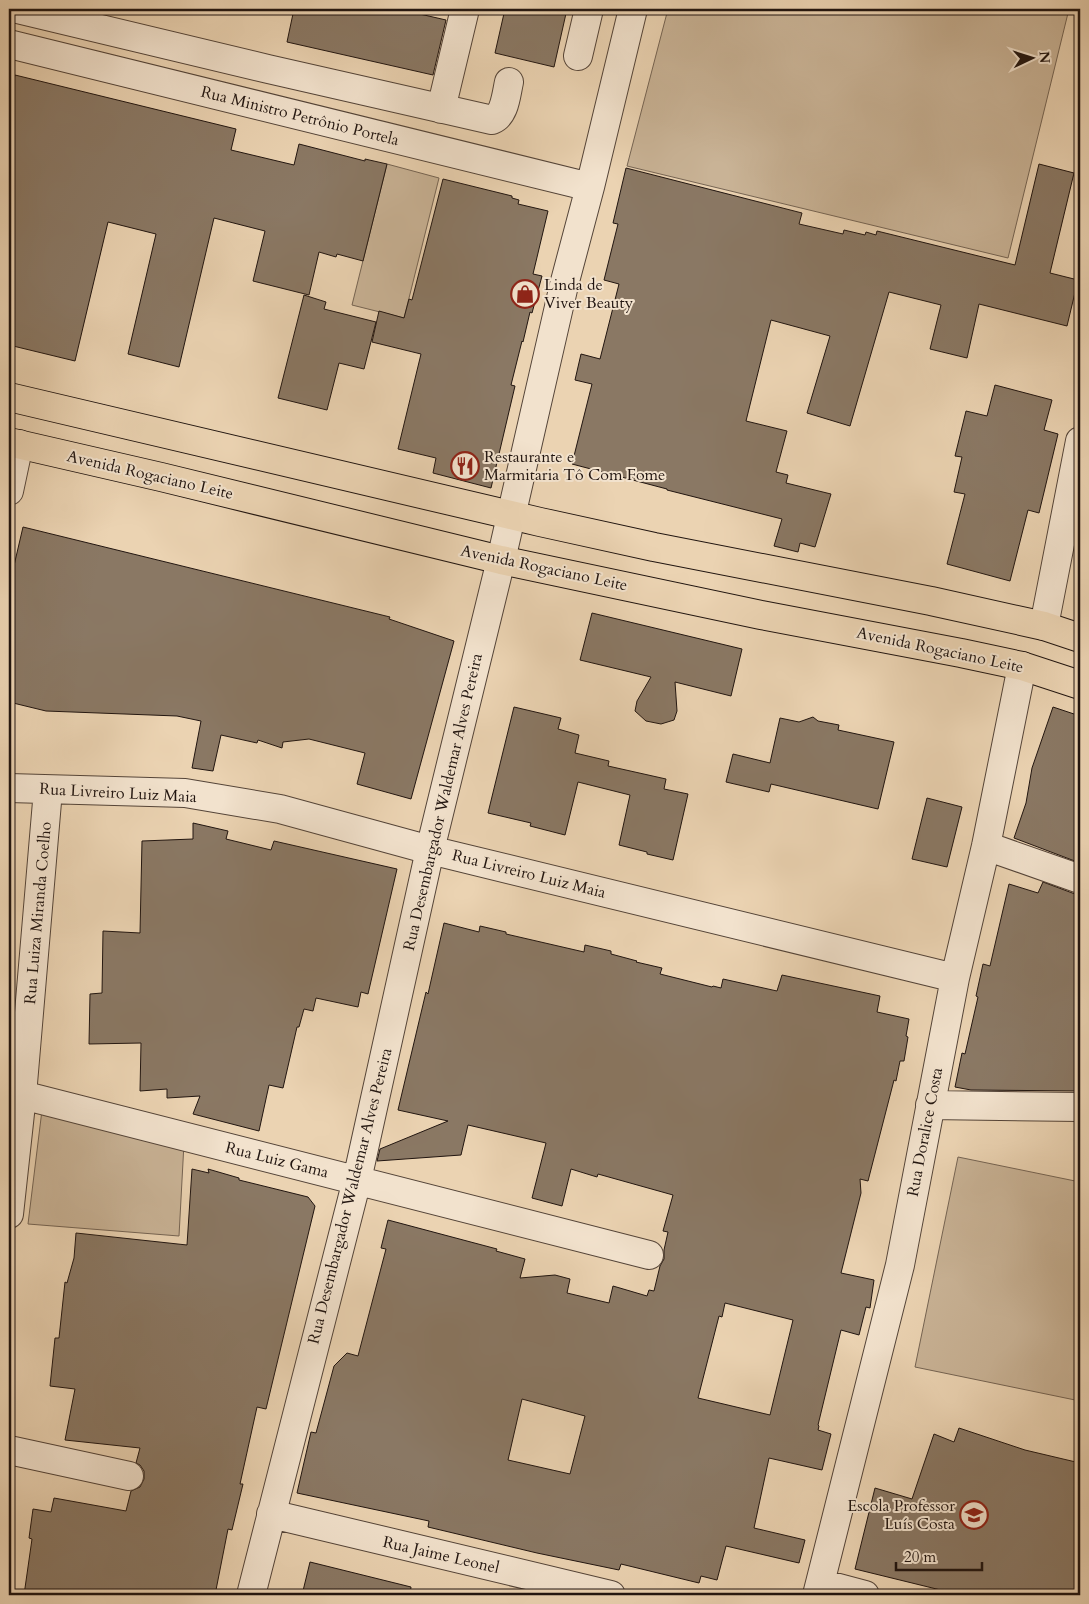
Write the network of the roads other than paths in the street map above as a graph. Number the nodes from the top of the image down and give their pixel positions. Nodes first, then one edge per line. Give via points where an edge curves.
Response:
1 (17, 9) edge
2 (465, 9) edge
3 (589, 9) edge
4 (633, 9) edge
5 (61, 14) edge
6 (9, 44) edge
7 (578, 56) dead end
8 (250, 65) junction
9 (509, 82) dead end
10 (242, 101) junction
11 (441, 109) junction
12 (590, 187) junction
13 (9, 397) edge
14 (1080, 441) edge
15 (14, 443) edge
16 (9, 491) edge
17 (511, 515) junction
18 (501, 560) junction
19 (1044, 626) junction
20 (1080, 638) edge
21 (1022, 666) junction
22 (1080, 685) edge
23 (9, 788) edge
24 (48, 790) junction
25 (986, 846) junction
26 (430, 850) junction
27 (1080, 879) edge
28 (956, 978) junction
29 (22, 1095) junction
30 (930, 1105) junction
31 (1080, 1107) edge
32 (357, 1180) junction
33 (9, 1214) edge
34 (649, 1255) dead end
35 (9, 1450) edge
36 (129, 1476) dead end
37 (271, 1514) junction
38 (818, 1589) edge
39 (251, 1595) edge
40 (611, 1595) edge
41 (865, 1595) edge

1 - 5 street
2 - 11 street
3 - 7 street
4 - 12 street, Rua Desembargador Waldemar Alves Pereira
5 - 8 street
6 - 10 street, Rua Ministro Petrônio Portela
8 - 10 street
8 - 11 street
9 - 11 street via 498,118 492,120
10 - 12 street, Rua Ministro Petrônio Portela
12 - 17 street, Rua Desembargador Waldemar Alves Pereira
13 - 17 main road
14 - 19 street
15 - 16 street
15 - 18 main road, Avenida Rogaciano Leite
17 - 18 street, Rua Desembargador Waldemar Alves Pereira
17 - 19 main road
18 - 21 main road, Avenida Rogaciano Leite
18 - 26 street, Rua Desembargador Waldemar Alves Pereira
19 - 20 main road
21 - 22 main road, Avenida Rogaciano Leite
21 - 25 street, Rua Doralice Costa
23 - 24 street, Rua Livreiro Luiz Maia
24 - 26 street, Rua Livreiro Luiz Maia via 184,793 280,809
24 - 29 street, Rua Luiza Miranda Coelho
25 - 27 street
25 - 28 street, Rua Doralice Costa
26 - 28 street, Rua Livreiro Luiz Maia
26 - 32 street, Rua Desembargador Waldemar Alves Pereira
28 - 30 street, Rua Doralice Costa
29 - 32 street, Rua Luiz Gama
29 - 33 street, Rua Luiza Miranda Coelho
30 - 31 street
30 - 38 street, Rua Doralice Costa via 900,1265
32 - 34 street, Rua Luiz Gama
32 - 37 street, Rua Desembargador Waldemar Alves Pereira
35 - 36 street
37 - 39 street, Rua Desembargador Waldemar Alves Pereira
37 - 40 street, Rua Jaime Leonel
38 - 41 street

